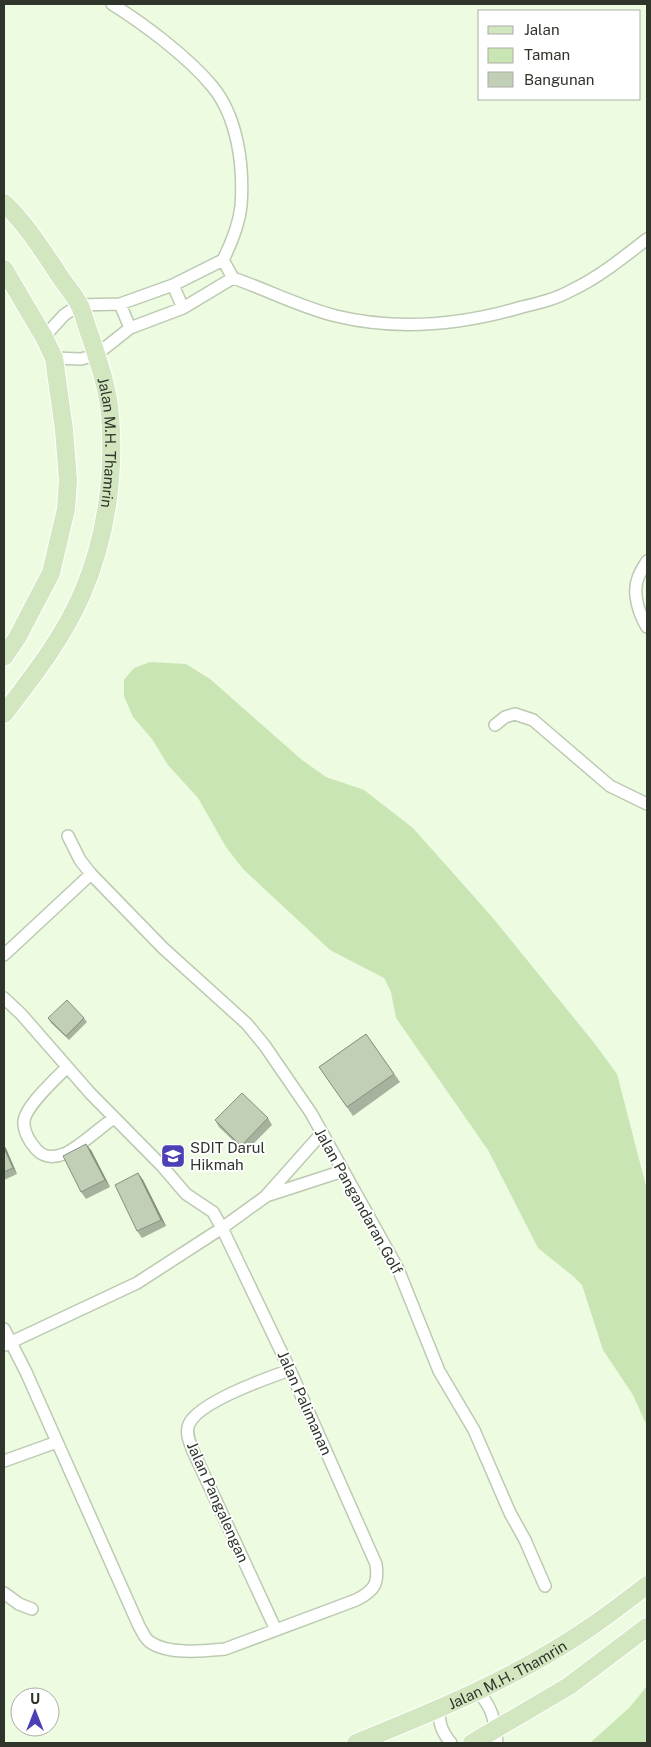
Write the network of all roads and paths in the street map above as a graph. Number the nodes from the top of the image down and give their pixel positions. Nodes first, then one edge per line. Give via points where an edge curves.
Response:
1 (112, 4) edge
2 (4, 203) edge
3 (647, 239) edge
4 (223, 260) junction
5 (4, 269) edge
6 (233, 278) junction
7 (173, 285) junction
8 (120, 304) junction
9 (80, 305) junction
10 (183, 308) junction
11 (130, 328) junction
12 (44, 337) junction
13 (96, 355) junction
14 (54, 358) junction
15 (647, 561) edge
16 (647, 627) edge
17 (4, 657) edge
18 (4, 714) edge
19 (495, 725) dead end
20 (647, 804) edge
21 (68, 836) dead end
22 (91, 874) junction
23 (4, 955) edge
24 (4, 998) edge
25 (67, 1067) junction
26 (114, 1118) junction
27 (322, 1133) junction
28 (343, 1171) junction
29 (265, 1197) junction
30 (222, 1228) junction
31 (4, 1329) edge
32 (7, 1345) edge
33 (290, 1370) junction
34 (57, 1442) junction
35 (4, 1461) edge
36 (647, 1585) edge
37 (545, 1586) dead end
38 (4, 1593) edge
39 (32, 1609) dead end
40 (647, 1627) edge
41 (276, 1630) junction
42 (478, 1691) junction
43 (439, 1710) junction
44 (496, 1737) edge
45 (356, 1743) edge
46 (451, 1743) edge
47 (472, 1743) edge

1 - 4 street via 188,62 213,87 229,113 238,149 240,208 231,244
2 - 9 main road, Jalan M.H. Thamrin via 41,246
3 - 6 street via 573,290 549,300 497,315 436,324 381,324 336,316
4 - 6 street
4 - 7 street
5 - 12 main road
6 - 10 street
7 - 8 street
7 - 10 street
8 - 9 street
8 - 11 street
9 - 12 street via 64,315
9 - 13 main road, Jalan M.H. Thamrin
10 - 11 street
11 - 13 street
12 - 14 main road
13 - 14 street via 81,359
13 - 18 main road, Jalan M.H. Thamrin via 110,415 105,518 82,594 65,627
14 - 17 main road via 68,480 66,510 51,573
15 - 16 street via 637,579 635,593
19 - 20 street via 516,714 533,720 610,786
21 - 22 street, Jalan Pangandaran Golf
22 - 23 street
22 - 27 street, Jalan Pangandaran Golf via 163,948 247,1024
24 - 25 street, Jalan Palimanan
25 - 26 street, Jalan Palimanan
25 - 26 street via 26,1115 25,1129 33,1146 48,1157 67,1153
26 - 30 street, Jalan Palimanan via 186,1194 212,1212
27 - 28 street, Jalan Pangandaran Golf
27 - 29 street
28 - 29 street
28 - 37 street, Jalan Pangandaran Golf via 398,1269 439,1371 474,1430
29 - 30 street
30 - 32 street via 137,1283
30 - 33 street, Jalan Palimanan
31 - 32 street
32 - 34 street via 26,1372
33 - 41 street, Jalan Pangalengan via 228,1394 197,1414 188,1425 193,1451
33 - 41 street, Jalan Palimanan via 376,1564 378,1575 370,1592 356,1600
34 - 35 street
34 - 41 street via 149,1642 166,1650 204,1652 225,1649
36 - 42 main road, Jalan M.H. Thamrin via 591,1627
38 - 39 street
40 - 44 main road
42 - 43 main road, Jalan M.H. Thamrin
42 - 44 street via 492,1710
43 - 45 main road, Jalan M.H. Thamrin
43 - 46 street via 439,1723
44 - 47 main road

